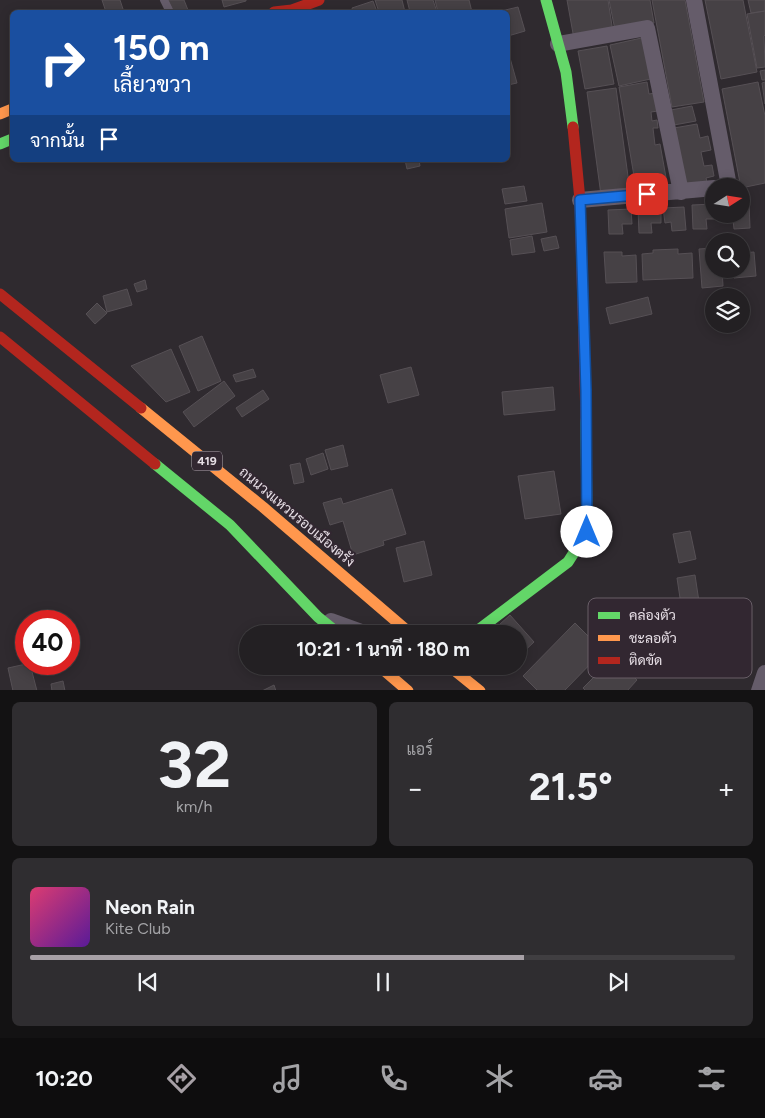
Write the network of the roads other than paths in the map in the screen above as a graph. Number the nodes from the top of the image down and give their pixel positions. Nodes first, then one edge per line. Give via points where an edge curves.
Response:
1 (319, 0) edge
2 (546, 0) edge
3 (694, 0) edge
4 (293, 10) edge
5 (558, 44) junction
6 (727, 178) edge
7 (705, 189) edge
8 (681, 192) junction
9 (580, 200) junction
10 (0, 294) edge
11 (0, 337) edge
12 (318, 617) junction
13 (328, 625) edge
14 (341, 625) edge
15 (401, 625) edge
16 (485, 625) edge
17 (765, 673) edge
18 (390, 675) edge
19 (461, 675) edge
20 (408, 690) edge
21 (480, 690) edge
22 (759, 690) edge

1 - 4 main road
2 - 5 main road
3 - 6 street
5 - 8 street via 647,28
5 - 9 main road via 571,100
7 - 8 street
8 - 9 street
9 - 16 main road via 587,532 568,562
10 - 15 main road, ถนนวงแหวนรอบเมืองตรัง / 419 via 263,507
11 - 12 main road, 419 via 230,526
12 - 13 main road, 419
12 - 14 street
17 - 22 street
18 - 20 main road
19 - 21 main road

